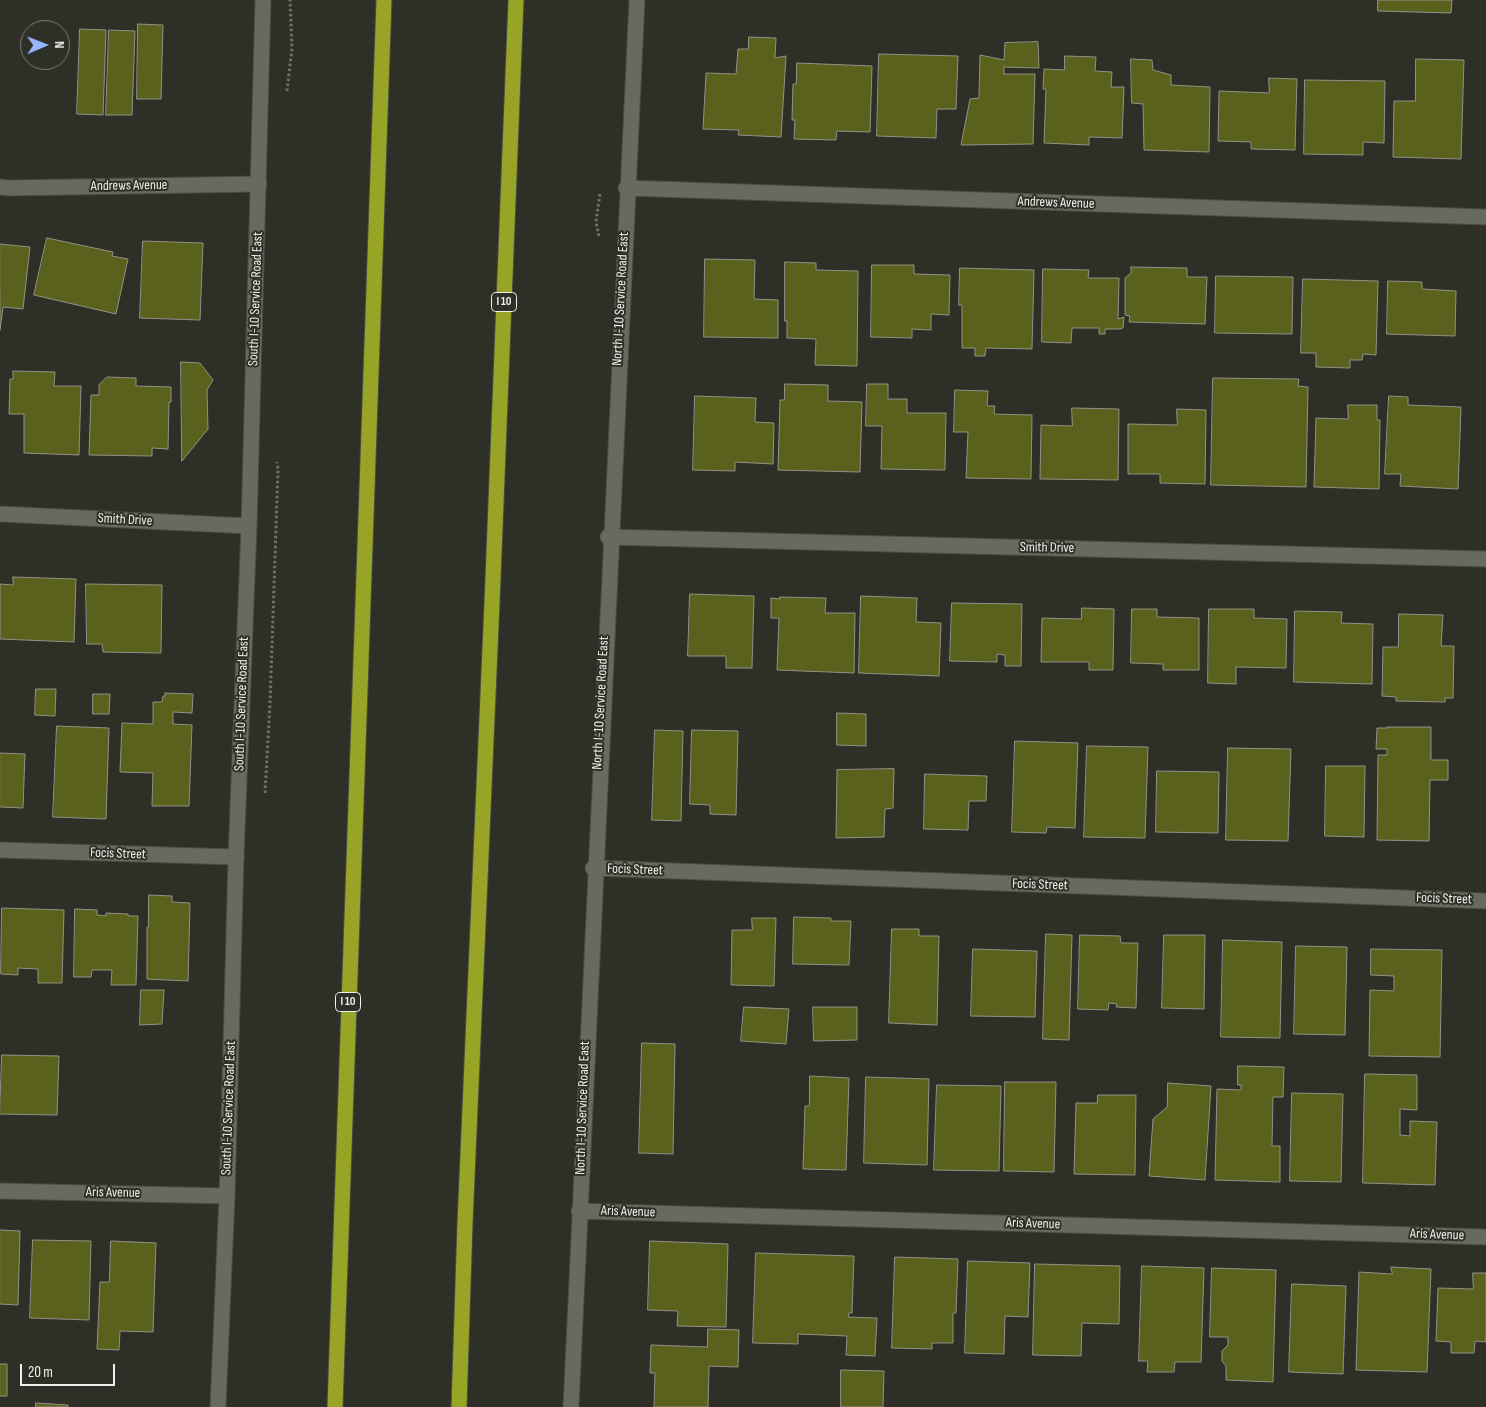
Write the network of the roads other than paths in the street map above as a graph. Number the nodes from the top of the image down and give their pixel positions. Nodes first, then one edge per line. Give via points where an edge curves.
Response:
1 (263, 0) edge
2 (384, 0) edge
3 (516, 0) edge
4 (637, 0) edge
5 (259, 184) junction
6 (0, 188) edge
7 (626, 188) junction
8 (1486, 217) edge
9 (0, 514) edge
10 (249, 526) junction
11 (608, 537) junction
12 (1486, 559) edge
13 (0, 850) edge
14 (236, 857) junction
15 (593, 868) junction
16 (1486, 901) edge
17 (0, 1191) edge
18 (227, 1196) junction
19 (579, 1210) junction
20 (1486, 1237) edge
21 (218, 1407) edge
22 (334, 1407) edge
23 (459, 1407) edge
24 (571, 1407) edge

1 - 5 street, South I-10 Service Road East
2 - 22 highway, I 10
3 - 23 highway, I 10
4 - 7 street, North I-10 Service Road East
5 - 6 street, Andrews Avenue
5 - 10 street, South I-10 Service Road East
7 - 8 street, Andrews Avenue
7 - 11 street, North I-10 Service Road East
9 - 10 street, Smith Drive
10 - 14 street, South I-10 Service Road East
11 - 12 street, Smith Drive
11 - 15 street, North I-10 Service Road East
13 - 14 street, Focis Street
14 - 18 street, South I-10 Service Road East
15 - 16 street, Focis Street
15 - 19 street, North I-10 Service Road East
17 - 18 street, Aris Avenue
18 - 21 street, South I-10 Service Road East
19 - 20 street, Aris Avenue
19 - 24 street, North I-10 Service Road East

